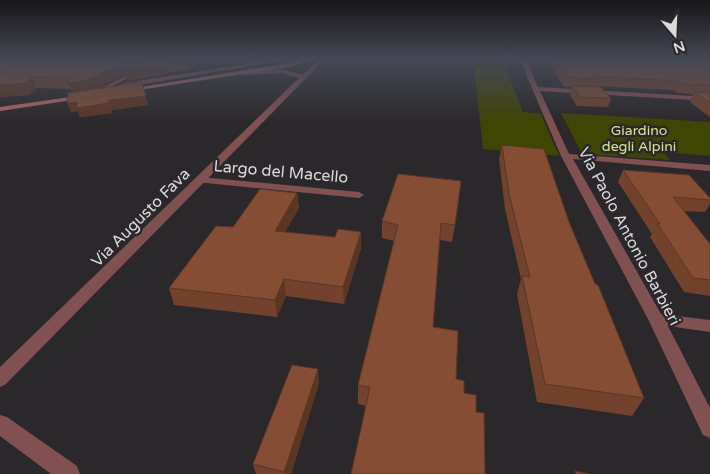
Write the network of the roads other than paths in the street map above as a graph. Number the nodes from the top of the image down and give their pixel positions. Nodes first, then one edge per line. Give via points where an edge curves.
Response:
1 (120, 80) edge
2 (150, 80) edge
3 (190, 80) edge
4 (301, 80) edge
5 (532, 80) edge
6 (536, 90) junction
7 (89, 96) junction
8 (710, 99) edge
9 (0, 109) edge
10 (566, 156) junction
11 (710, 168) edge
12 (200, 180) junction
13 (359, 195) dead end
14 (656, 319) junction
15 (710, 326) edge
16 (0, 379) edge
17 (0, 424) edge
18 (710, 428) edge
19 (69, 474) edge

1 - 7 street
2 - 7 street via 125,84
3 - 7 main road
4 - 12 street, Via Augusto Fava
5 - 6 street, Via Paolo Antonio Barbieri
6 - 8 street
6 - 10 street, Via Paolo Antonio Barbieri
7 - 9 main road
10 - 11 street
10 - 14 street, Via Paolo Antonio Barbieri
12 - 13 street, Largo del Macello
12 - 16 street, Via Augusto Fava
14 - 15 street
14 - 18 street, Via Paolo Antonio Barbieri
17 - 19 street

